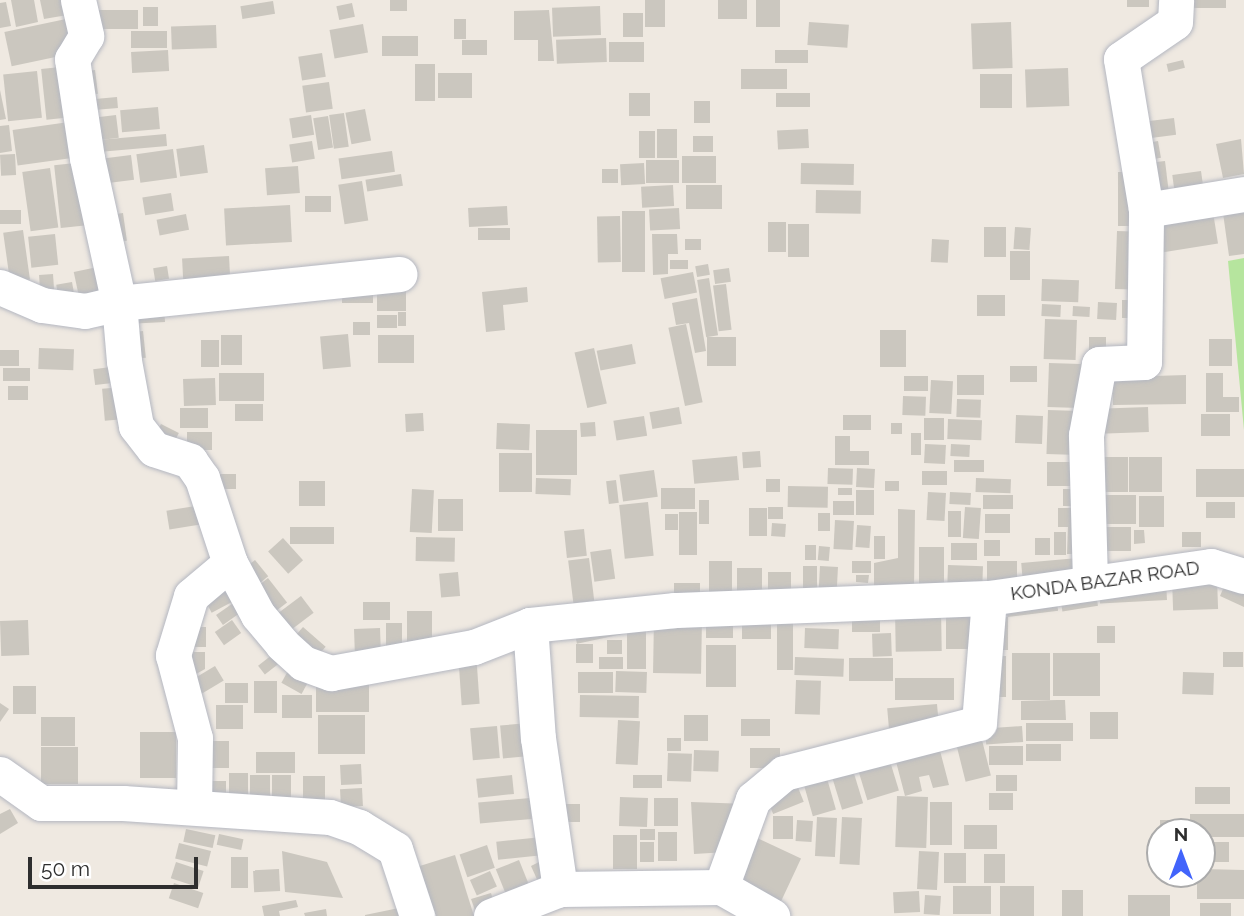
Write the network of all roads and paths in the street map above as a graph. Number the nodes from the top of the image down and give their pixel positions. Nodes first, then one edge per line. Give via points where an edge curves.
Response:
1 (78, 0) edge
2 (1176, 0) edge
3 (1244, 194) edge
4 (1146, 210) junction
5 (400, 274) dead end
6 (0, 286) edge
7 (119, 303) junction
8 (230, 563) junction
9 (1244, 576) edge
10 (1090, 581) junction
11 (989, 598) junction
12 (530, 625) junction
13 (0, 774) edge
14 (194, 807) junction
15 (721, 887) junction
16 (560, 889) junction
17 (417, 916) edge
18 (491, 916) edge
19 (772, 916) edge

1 - 7 street via 86,36 72,59 87,158
2 - 4 street via 1175,22 1121,59
3 - 4 street
4 - 10 street via 1144,362 1099,364 1086,435
5 - 7 street
6 - 7 street via 42,305 85,311
7 - 8 street via 136,426 154,449 190,461 202,478
8 - 12 street via 258,615 282,644 303,663 331,673 474,647
8 - 14 street via 191,596 173,655 195,738
9 - 10 street, KONDA BAZAR ROAD via 1211,566
10 - 11 street, KONDA BAZAR ROAD
11 - 12 street via 675,610
11 - 15 street, KONDA BAZAR ROAD via 979,723 784,773 753,799
12 - 16 street via 538,738
13 - 14 street via 41,803
14 - 17 street via 330,817 359,827 395,849
15 - 16 street
15 - 19 street
16 - 18 street

